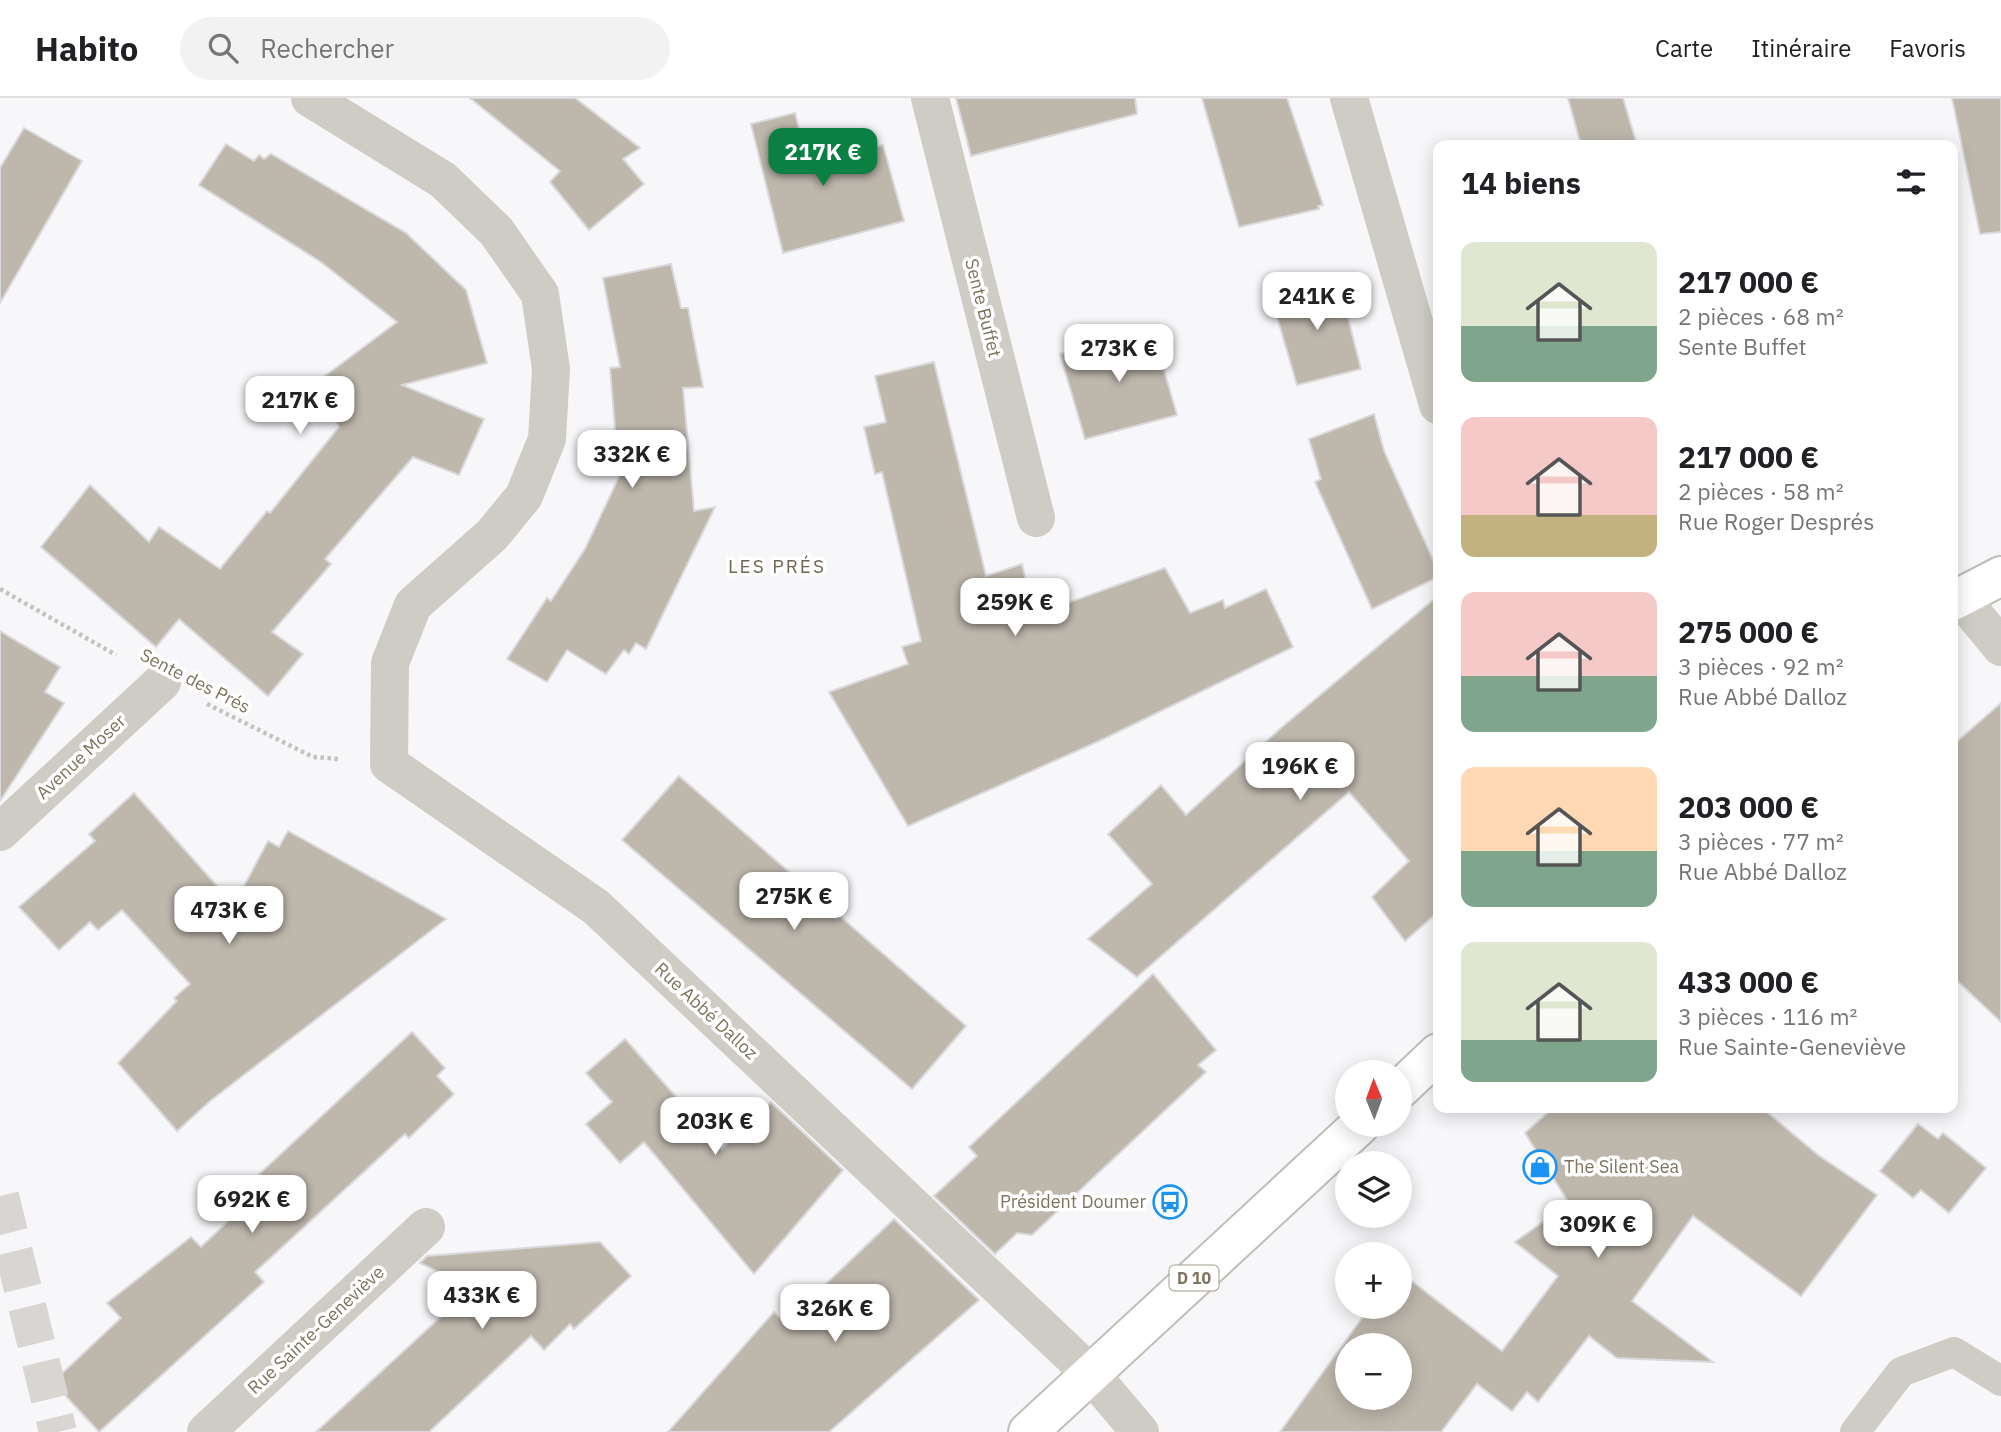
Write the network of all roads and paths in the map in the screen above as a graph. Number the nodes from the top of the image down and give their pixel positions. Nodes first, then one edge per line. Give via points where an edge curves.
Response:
1 (310, 98) edge
2 (930, 98) edge
3 (1349, 98) edge
4 (1433, 388) edge
5 (1036, 518) dead end
6 (2001, 576) edge
7 (0, 589) edge
8 (1958, 597) edge
9 (1958, 600) edge
10 (2001, 647) edge
11 (162, 682) junction
12 (389, 764) junction
13 (0, 832) edge
14 (1433, 1058) edge
15 (1412, 1078) edge
16 (1346, 1138) edge
17 (426, 1227) dead end
18 (1091, 1374) junction
19 (2001, 1381) edge
20 (206, 1432) edge
21 (1028, 1432) edge
22 (1140, 1432) edge
23 (1855, 1432) edge

1 - 12 street via 443,180 496,231 540,294 551,369 547,439 524,496 492,535 413,605 390,663
2 - 5 street, Sente Buffet
3 - 4 street
6 - 8 main road
7 - 11 path, Sente des Prés
9 - 10 street
11 - 12 path, Sente des Prés via 313,757
11 - 13 street, Avenue Moser
12 - 18 street, Rue Abbé Dalloz via 597,907
14 - 15 main road
16 - 18 main road, D 10
17 - 20 street, Rue Sainte-Geneviève
18 - 21 main road, D 10
18 - 22 street, Rue Abbé Dalloz
19 - 23 lane via 1954,1352 1901,1372

